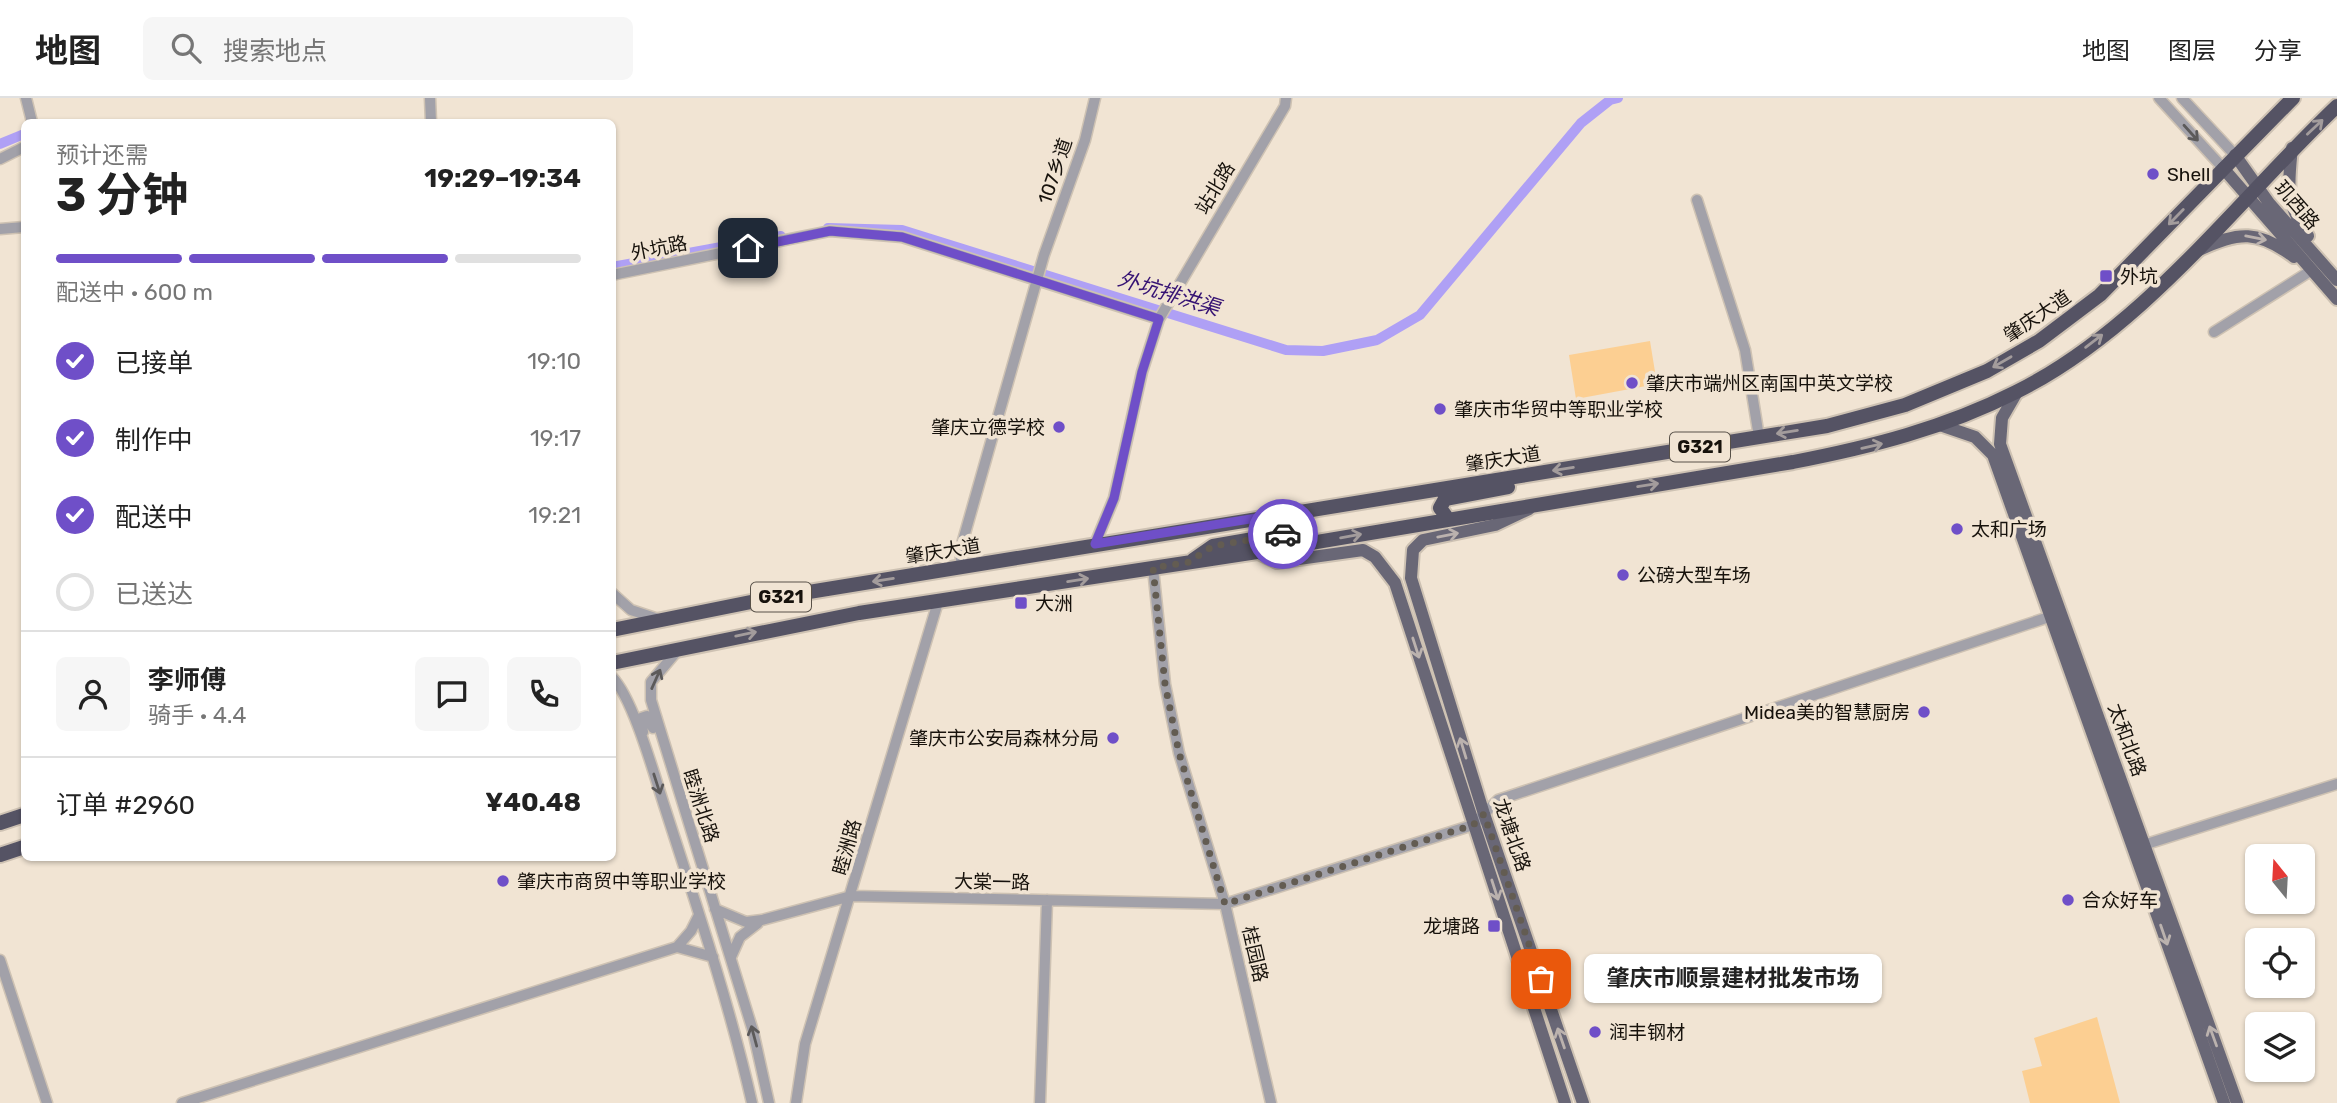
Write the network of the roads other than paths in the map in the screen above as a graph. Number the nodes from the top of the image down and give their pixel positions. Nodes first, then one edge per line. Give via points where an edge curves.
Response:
1 (430, 98) edge
2 (1095, 98) edge
3 (1286, 98) edge
4 (2159, 98) edge
5 (2182, 98) edge
6 (2293, 98) edge
7 (2337, 106) edge
8 (431, 119) edge
9 (21, 148) edge
10 (2292, 148) junction
11 (2235, 155) junction
12 (0, 159) edge
13 (2223, 168) junction
14 (2252, 191) junction
15 (1696, 200) dead end
16 (21, 227) edge
17 (0, 229) edge
18 (2194, 253) junction
19 (2316, 256) junction
20 (2312, 270) junction
21 (616, 274) edge
22 (1037, 280) junction
23 (2337, 280) edge
24 (2337, 299) edge
25 (1159, 319) junction
26 (2214, 332) dead end
27 (2017, 392) junction
28 (1940, 425) junction
29 (1759, 437) junction
30 (1534, 474) junction
31 (1543, 502) junction
32 (1294, 512) junction
33 (1448, 519) junction
34 (1095, 544) junction
35 (1257, 552) junction
36 (1189, 562) junction
37 (962, 568) junction
38 (1153, 568) junction
39 (616, 597) edge
40 (938, 601) junction
41 (2056, 615) junction
42 (659, 619) junction
43 (616, 628) edge
44 (679, 649) junction
45 (616, 662) edge
46 (616, 681) edge
47 (661, 740) junction
48 (645, 745) junction
49 (2337, 784) edge
50 (1484, 814) junction
51 (21, 816) edge
52 (0, 823) edge
53 (1473, 825) junction
54 (2139, 846) junction
55 (21, 848) edge
56 (0, 855) edge
57 (851, 896) junction
58 (1047, 900) junction
59 (1225, 904) junction
60 (715, 909) junction
61 (699, 915) junction
62 (762, 920) junction
63 (677, 947) junction
64 (713, 957) junction
65 (731, 957) junction
66 (0, 960) edge
67 (2230, 1101) edge
68 (47, 1103) edge
69 (182, 1103) edge
70 (752, 1103) edge
71 (769, 1103) edge
72 (796, 1103) edge
73 (1040, 1103) edge
74 (1271, 1103) edge
75 (1564, 1103) edge
76 (1583, 1103) edge

1 - 8 street
2 - 22 street, 107乡道
3 - 25 street, 站北路
4 -> 13 street
5 - 11 street
6 - 11 highway, 肇庆大道 / G321
10 -> 7 highway, G321
9 - 12 street
10 - 14 highway, G321
10 - 19 main road via 2288,193
11 - 13 highway, 肇庆大道 / G321
11 - 14 main road
13 - 14 main road
13 -> 29 highway, 肇庆大道 / G321 via 2100,295 2029,347 1987,371 1905,405 1827,426
14 - 18 highway, G321
14 - 19 main road, 玑西路
14 - 20 main road
15 - 29 street via 1745,350
16 - 17 street
18 -> 20 main road via 2230,237 2250,235 2279,246
27 -> 18 highway, G321 via 2113,327
19 - 23 main road, 玑西路
20 - 24 main road
20 - 26 street
21 - 22 street, 外坑路 via 830,231 902,237
22 - 25 street, 外坑路
22 - 37 street, 107乡道 via 960,551
25 - 34 street via 1142,372 1114,498
27 - 28 highway, G321
27 - 41 main road, 太和北路 via 2002,418 2000,444
31 -> 28 highway, G321 via 1875,446
28 - 41 main road, 太和北路 via 1975,437 1993,455
29 -> 30 highway, 肇庆大道 / G321
30 - 32 highway, 肇庆大道 / G321
30 - 33 highway via 1507,488 1445,499 1440,508
31 - 33 highway, G321
50 -> 31 main road, 龙塘北路 via 1410,578 1413,550 1423,540 1495,525
32 - 34 highway, 肇庆大道 / G321
32 - 36 highway via 1295,525 1286,533 1213,546
35 -> 33 highway, G321
34 - 37 highway, 肇庆大道 / G321
35 - 36 highway, G321
35 -> 53 main road, 龙塘北路 via 1277,562 1363,550 1395,583
36 - 38 highway, G321
37 -> 42 highway, 肇庆大道 / G321
40 -> 38 highway, G321
38 - 59 street, 桂园路 via 1165,684 1179,753
39 - 42 street via 631,610
44 -> 40 highway, G321 via 773,628
40 - 57 street, 睦洲路
41 - 50 street via 1498,800
41 - 54 main road, 太和北路
42 - 43 highway, 肇庆大道 / G321
44 - 45 highway, G321
47 -> 44 street, 睦洲北路 via 651,682
46 - 48 street, 睦洲北路
47 - 48 street via 647,716 641,719
47 - 60 street, 睦洲北路
48 -> 61 street, 睦洲北路
49 - 54 street
50 - 53 street
76 -> 50 main road, 龙塘北路
51 - 52 highway
53 - 59 street, 大棠一路
53 -> 75 main road, 龙塘北路
54 - 67 main road, 太和北路
55 - 56 highway
57 - 58 street, 大棠一路
57 - 62 street, 大棠一路
57 - 72 street, 睦洲路 via 805,1044
58 - 59 street, 大棠一路
58 - 73 street
59 - 74 street, 桂园路
60 - 62 street via 733,919
60 - 65 street, 睦洲北路
61 - 63 street
61 - 64 street, 睦洲北路
62 - 65 street via 740,937
63 - 64 street
63 - 69 street
64 - 70 street, 睦洲北路
71 -> 65 street, 睦洲北路
66 - 68 street

